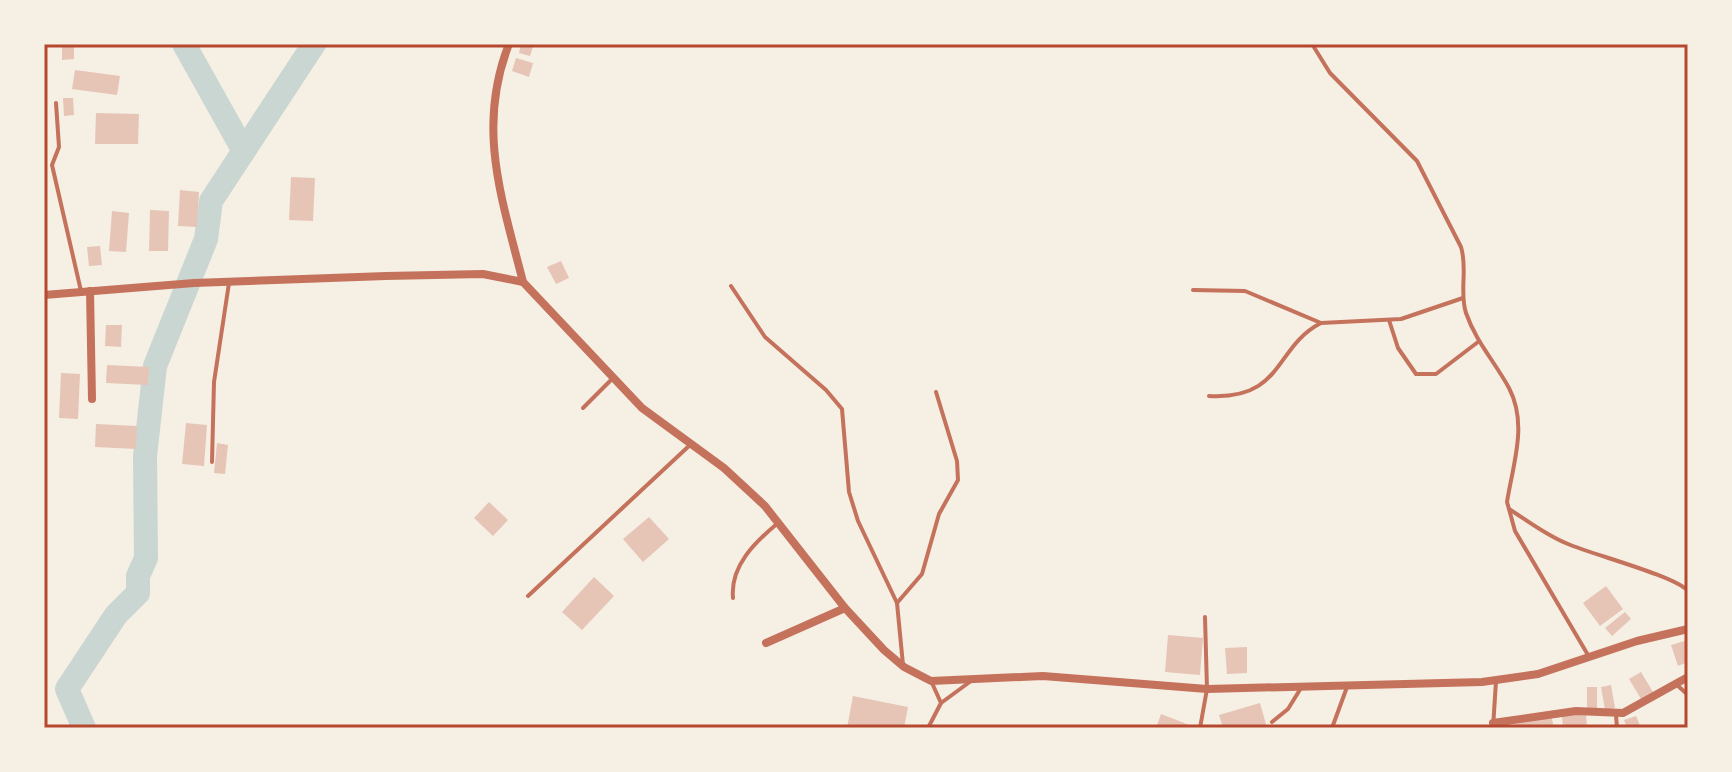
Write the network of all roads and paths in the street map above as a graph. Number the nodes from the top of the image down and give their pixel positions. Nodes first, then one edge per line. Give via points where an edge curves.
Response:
1 (509, 44) edge
2 (1312, 44) edge
3 (56, 103) dead end
4 (523, 282) junction
5 (229, 283) junction
6 (731, 286) dead end
7 (1193, 290) dead end
8 (85, 291) junction
9 (44, 295) edge
10 (1463, 298) junction
11 (1389, 320) junction
12 (1321, 323) junction
13 (1478, 342) junction
14 (613, 378) junction
15 (936, 392) dead end
16 (1209, 396) dead end
17 (92, 399) dead end
18 (583, 408) dead end
19 (691, 445) junction
20 (212, 462) dead end
21 (1509, 509) junction
22 (778, 523) junction
23 (1688, 591) edge
24 (528, 596) dead end
25 (733, 598) dead end
26 (897, 603) junction
27 (845, 608) junction
28 (1205, 617) dead end
29 (1688, 629) edge
30 (766, 643) dead end
31 (1589, 657) junction
32 (904, 667) junction
33 (1688, 677) edge
34 (931, 681) junction
35 (971, 681) junction
36 (1496, 681) junction
37 (1348, 684) junction
38 (1677, 685) junction
39 (1302, 686) junction
40 (1207, 689) junction
41 (1688, 695) edge
42 (941, 703) junction
43 (1616, 715) junction
44 (1272, 722) dead end
45 (1493, 725) edge
46 (928, 728) edge
47 (1200, 728) edge
48 (1332, 728) edge
49 (1617, 728) edge

1 - 4 street via 493,95 491,126 495,170
2 - 10 lane via 1330,73 1407,148 1424,173 1465,259
3 - 8 lane via 59,147 52,165
4 - 5 street via 483,274
4 - 14 street
5 - 8 street
5 - 20 lane via 214,382
6 - 26 lane via 765,337 842,409 849,492
7 - 12 lane via 1245,291
8 - 9 street
8 - 17 street
10 - 11 lane
10 - 13 lane
11 - 12 lane
11 - 13 lane via 1398,348 1416,374 1436,374
12 - 16 lane via 1258,386
13 - 21 lane via 1516,407
14 - 18 lane
14 - 19 street
15 - 26 lane via 958,480 939,514 922,574
19 - 22 street via 740,482
19 - 24 lane
21 - 23 lane via 1563,542 1667,577
21 - 31 lane via 1515,531
22 - 25 lane via 742,561 731,584
22 - 27 street
26 - 32 lane
27 - 30 street
27 - 32 street
28 - 40 lane
29 - 31 street
31 - 36 street
32 - 34 street
33 - 38 street
34 - 35 street
34 - 42 lane
35 - 40 street via 1043,676
35 - 42 lane
36 - 37 street
36 - 45 lane
37 - 39 street
37 - 48 lane
38 - 41 lane
38 - 43 street
39 - 40 street
39 - 44 lane
40 - 47 lane
42 - 46 lane
43 - 45 street via 1576,711
43 - 49 lane

